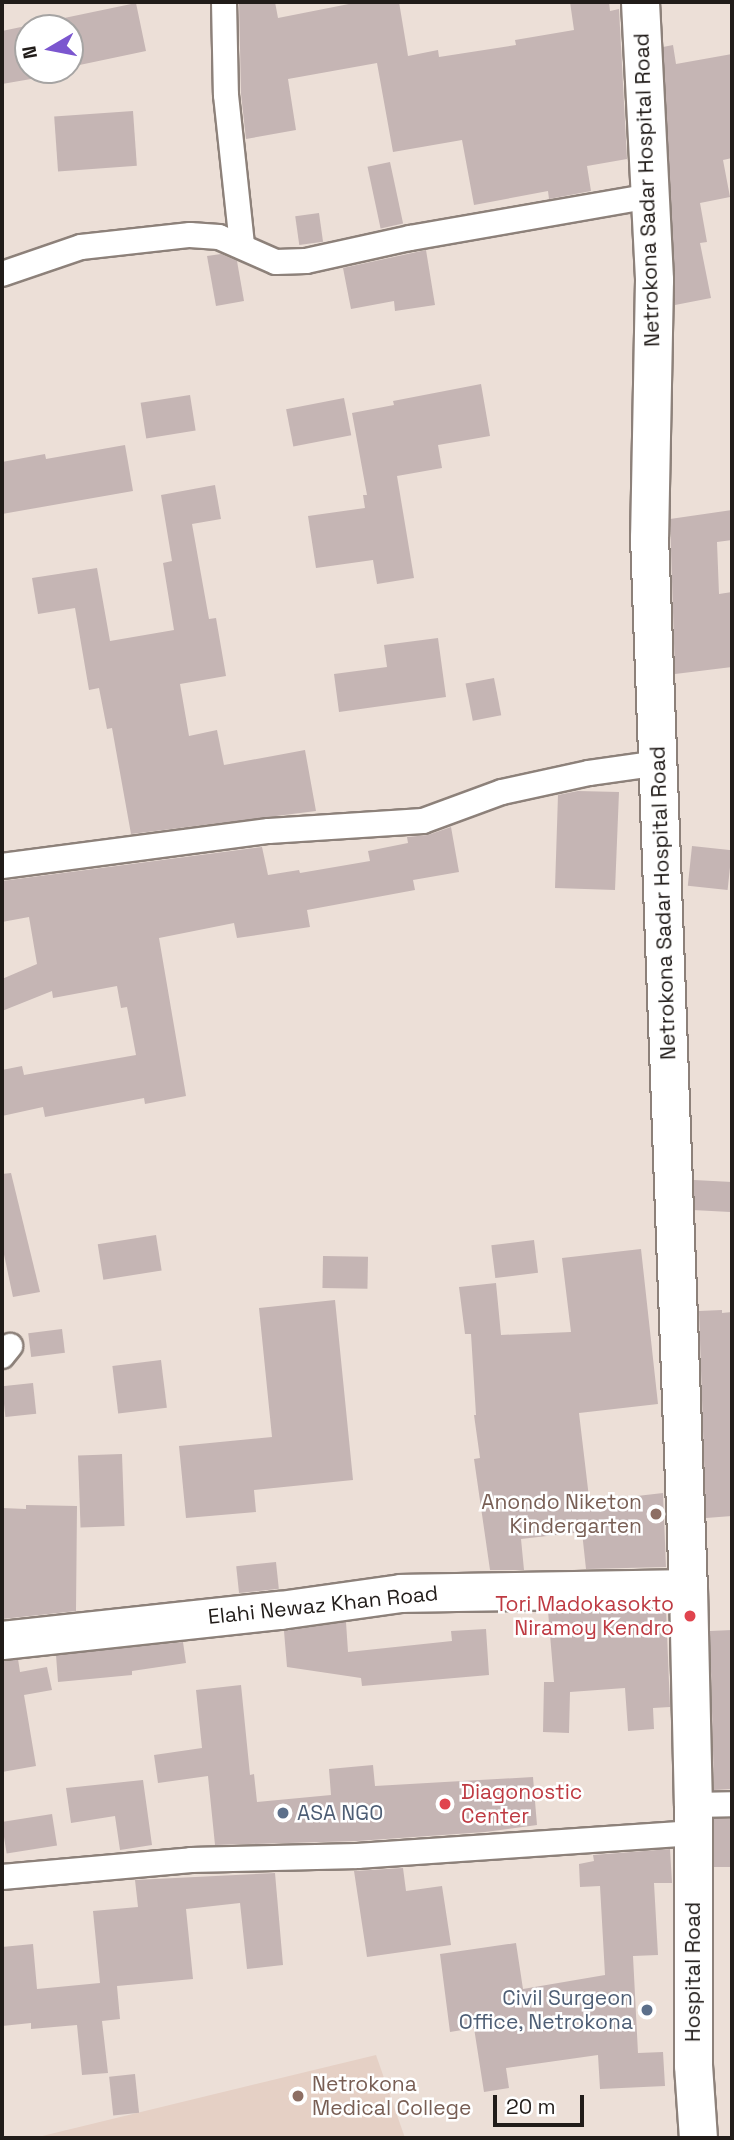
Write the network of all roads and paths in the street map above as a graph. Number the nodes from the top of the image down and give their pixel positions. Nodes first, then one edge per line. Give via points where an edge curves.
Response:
1 (224, 2) edge
2 (640, 2) edge
3 (650, 196) junction
4 (242, 245) junction
5 (2, 274) edge
6 (659, 763) junction
7 (2, 866) edge
8 (688, 1588) junction
9 (2, 1640) edge
10 (732, 1804) edge
11 (693, 1819) junction
12 (2, 1877) edge
13 (698, 2138) edge

1 - 4 street via 226,95
2 - 3 street, Netrokona Sadar Hospital Road
3 - 4 street via 423,235 306,261 276,262
3 - 6 street, Netrokona Sadar Hospital Road via 654,280 649,536
4 - 5 street via 219,237 190,235 120,241 59,253
6 - 7 street via 502,792 423,821 269,831
6 - 8 street, Netrokona Sadar Hospital Road
8 - 9 street, Elahi Newaz Khan Road via 401,1593
8 - 11 street, Netrokona Sadar Hospital Road
10 - 11 street
11 - 12 street via 358,1856 191,1860
11 - 13 street, Hospital Road via 693,2065

